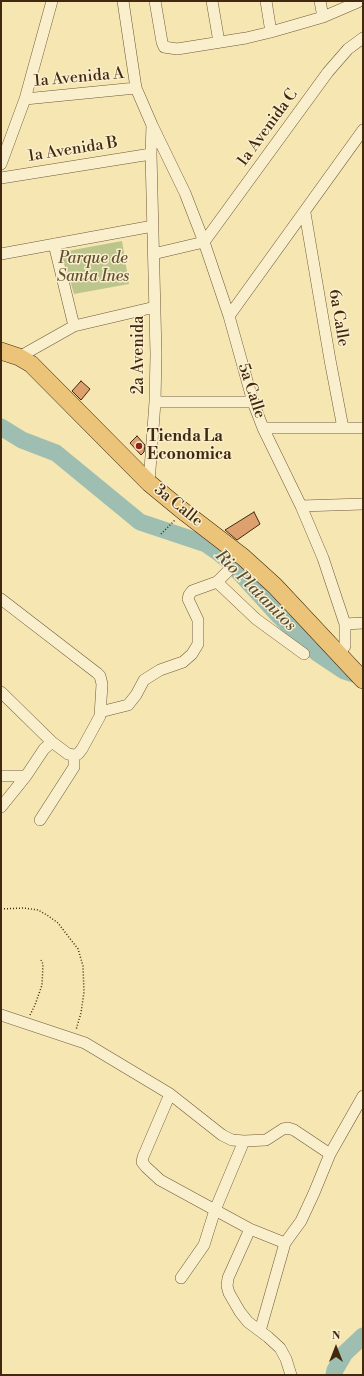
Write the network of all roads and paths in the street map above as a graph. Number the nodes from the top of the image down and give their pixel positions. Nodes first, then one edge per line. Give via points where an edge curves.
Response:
1 (52, 1) edge
2 (123, 1) edge
3 (155, 1) edge
4 (212, 1) edge
5 (266, 1) edge
6 (320, 1) edge
7 (358, 2) edge
8 (323, 17) junction
9 (271, 32) junction
10 (363, 38) edge
11 (219, 42) junction
12 (136, 88) junction
13 (25, 99) junction
14 (152, 125) junction
15 (363, 130) edge
16 (151, 154) junction
17 (1, 164) edge
18 (1, 178) edge
19 (305, 213) junction
20 (153, 226) junction
21 (204, 242) junction
22 (54, 244) junction
23 (1, 254) edge
24 (153, 254) junction
25 (155, 307) junction
26 (230, 316) junction
27 (74, 326) junction
28 (1, 352) edge
29 (19, 357) junction
30 (155, 402) junction
31 (253, 402) junction
32 (263, 428) junction
33 (343, 428) junction
34 (363, 428) edge
35 (149, 483) junction
36 (363, 504) edge
37 (301, 506) junction
38 (170, 526) dead end
39 (161, 533) dead end
40 (228, 571) dead end
41 (217, 582) junction
42 (1, 599) edge
43 (363, 623) edge
44 (345, 624) junction
45 (304, 654) dead end
46 (339, 655) junction
47 (357, 674) edge
48 (1, 692) edge
49 (100, 712) junction
50 (52, 742) junction
51 (74, 755) junction
52 (1, 776) edge
53 (26, 776) junction
54 (1, 807) edge
55 (40, 820) dead end
56 (1, 909) edge
57 (41, 960) dead end
58 (1, 1015) edge
59 (24, 1023) junction
60 (74, 1040) junction
61 (170, 1094) junction
62 (363, 1096) edge
63 (244, 1141) junction
64 (330, 1154) junction
65 (215, 1210) junction
66 (250, 1229) junction
67 (285, 1243) junction
68 (181, 1278) dead end
69 (260, 1331) junction
70 (292, 1375) edge

1 - 13 street
2 - 12 street, 2a Avenida
3 - 11 street via 164,47 177,49
4 - 11 street
5 - 9 street
6 - 8 street
7 - 8 street
8 - 9 street
9 - 11 street
10 - 21 street, 1a Avenida C via 348,49 328,72
12 - 13 street, 1a Avenida A
12 - 14 street, 2a Avenida
13 - 17 street
14 - 16 street, 2a Avenida
14 - 21 street, 5a Calle via 185,193
15 - 19 street
16 - 18 street, 1a Avenida B
16 - 20 street, 2a Avenida
19 - 26 street
19 - 33 street, 6a Calle
20 - 22 street
20 - 24 street, 2a Avenida
21 - 24 street
21 - 26 street, 5a Calle
22 - 23 street
22 - 27 street
24 - 25 street, 2a Avenida
25 - 27 street
25 - 30 street, 2a Avenida
26 - 31 street, 5a Calle
27 - 29 street
28 - 29 main road, 3a Calle
29 - 35 main road, 3a Calle via 31,364
30 - 31 street
30 - 35 street, 2a Avenida
31 - 32 street, 5a Calle
32 - 33 street
32 - 37 street, 5a Calle
33 - 34 street
35 - 46 main road, 3a Calle via 270,581
36 - 37 street
37 - 44 street, 5a Calle via 323,558
38 - 39 path
40 - 41 street
41 - 45 street via 256,619
41 - 49 street via 192,591 189,595 188,599 198,620 198,644 192,654 183,662 160,670 144,680 128,705
42 - 49 street via 100,676
43 - 44 street
44 - 46 street, 5a Calle via 345,646
46 - 47 main road, 3a Calle
48 - 50 street
49 - 51 street via 82,749
50 - 51 street via 68,754
50 - 53 street
51 - 55 street via 74,767
52 - 53 street
53 - 54 street
56 - 60 path via 38,910 58,923 78,949 83,966 84,992
57 - 59 path via 42,985 35,1005
58 - 59 street
59 - 60 street
60 - 61 street via 85,1043
61 - 63 street via 222,1135 232,1140
61 - 65 street via 142,1162 160,1180
62 - 64 street
63 - 64 street via 266,1140 288,1128
63 - 65 street
64 - 67 street via 301,1221
65 - 66 street
65 - 68 street via 204,1245
66 - 67 street
66 - 69 street via 228,1278 227,1286 228,1293 240,1312
67 - 69 street
69 - 70 street via 280,1348

